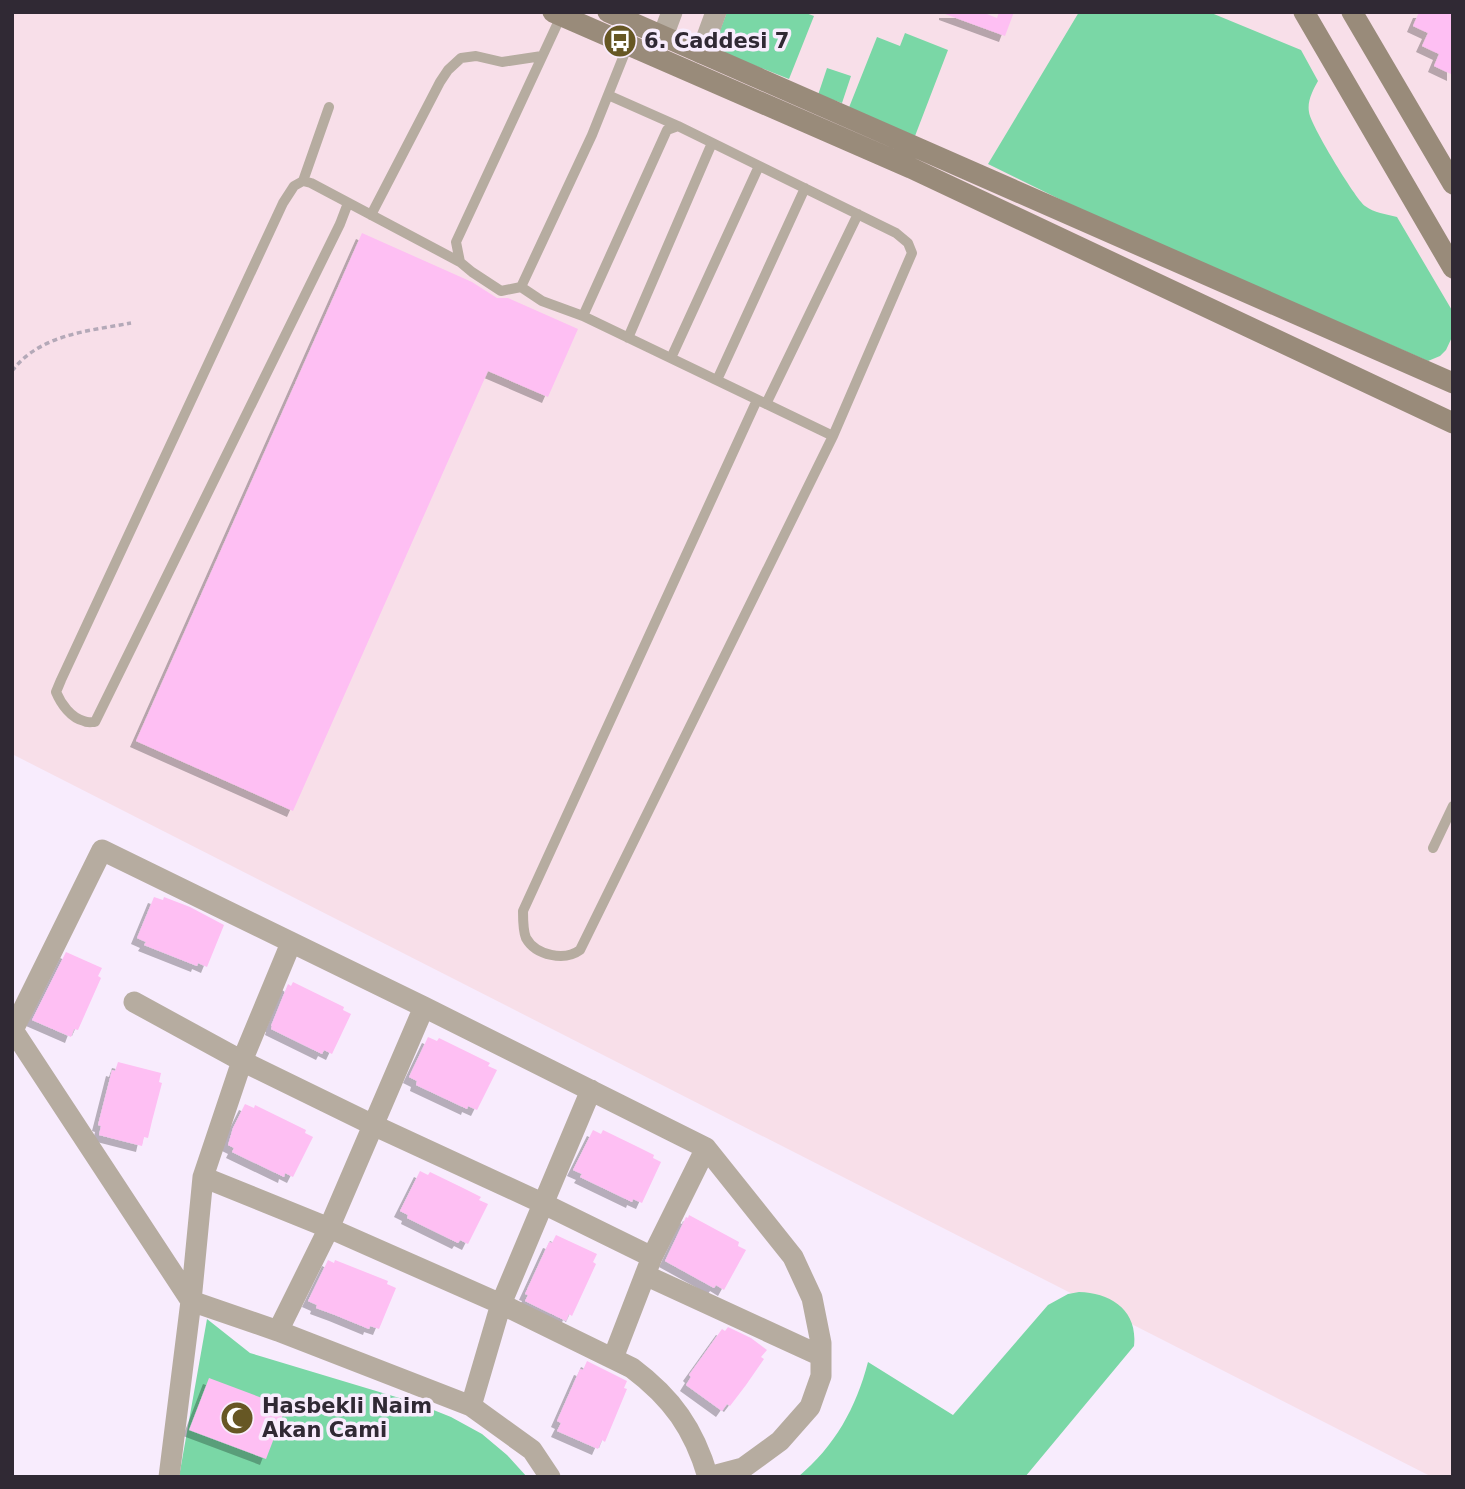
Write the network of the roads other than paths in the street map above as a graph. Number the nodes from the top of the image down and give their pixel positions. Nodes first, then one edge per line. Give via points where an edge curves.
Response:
1 (608, 12) edge
2 (672, 12) edge
3 (716, 12) edge
4 (1304, 12) edge
5 (1352, 12) edge
6 (557, 14) edge
7 (663, 36) junction
8 (628, 45) junction
9 (701, 53) junction
10 (542, 55) junction
11 (608, 94) junction
12 (330, 107) dead end
13 (678, 126) junction
14 (712, 143) junction
15 (759, 166) junction
16 (303, 181) junction
17 (1453, 184) edge
18 (805, 188) junction
19 (348, 202) junction
20 (858, 214) junction
21 (371, 215) junction
22 (460, 262) junction
23 (1453, 268) edge
24 (521, 287) junction
25 (583, 316) junction
26 (628, 338) junction
27 (671, 358) junction
28 (717, 380) junction
29 (1453, 383) edge
30 (762, 402) junction
31 (1453, 423) edge
32 (833, 436) junction
33 (1453, 806) edge
34 (1433, 848) dead end
35 (291, 943) junction
36 (134, 1002) dead end
37 (424, 1007) junction
38 (242, 1061) junction
39 (591, 1090) junction
40 (373, 1125) junction
41 (706, 1148) junction
42 (203, 1177) junction
43 (542, 1203) junction
44 (328, 1227) junction
45 (648, 1266) junction
46 (191, 1301) junction
47 (501, 1304) junction
48 (278, 1331) junction
49 (821, 1356) junction
50 (613, 1357) junction
51 (471, 1406) junction
52 (169, 1477) edge
53 (550, 1477) edge
54 (709, 1477) edge

1 - 7 street
2 - 7 street
3 - 9 street
4 - 23 street
5 - 17 street
6 - 8 street
6 - 10 lane
7 - 9 street
8 - 11 lane
8 - 31 street via 911,168
9 - 29 street
10 - 21 lane via 502,62 461,58 448,70
10 - 22 lane via 456,242
11 - 13 lane
11 - 24 lane
12 - 16 lane
13 - 14 lane
13 - 25 lane via 667,131
14 - 15 lane
14 - 26 lane
15 - 18 lane
15 - 27 lane
16 - 19 lane
16 - 19 lane via 283,203 61,680 60,701 82,721 95,722
18 - 20 lane
18 - 28 lane
19 - 21 lane
20 - 30 lane
20 - 32 lane via 896,233 912,253
21 - 22 lane
22 - 24 lane via 501,291
24 - 25 lane via 542,301
25 - 26 lane
26 - 27 lane
27 - 28 lane
28 - 30 lane
30 - 32 lane
30 - 32 lane via 523,911 525,937 543,951 559,957 580,950
33 - 34 lane
35 - 37 street
35 - 38 street
35 - 46 street via 102,850 13,1030
36 - 38 street
37 - 39 street
37 - 40 street
38 - 40 street
38 - 42 street
39 - 41 street
39 - 43 street
40 - 43 street
40 - 44 street
41 - 45 street
41 - 49 street via 793,1257 813,1298
42 - 44 street
42 - 46 street
43 - 45 street
43 - 47 street
44 - 47 street
44 - 48 street
45 - 49 street
45 - 50 street
46 - 48 street
46 - 52 street
47 - 50 street
47 - 51 street
48 - 51 street
49 - 54 street via 821,1376 810,1407 780,1441 743,1468
50 - 54 street via 650,1382 680,1414
51 - 53 street via 532,1450

